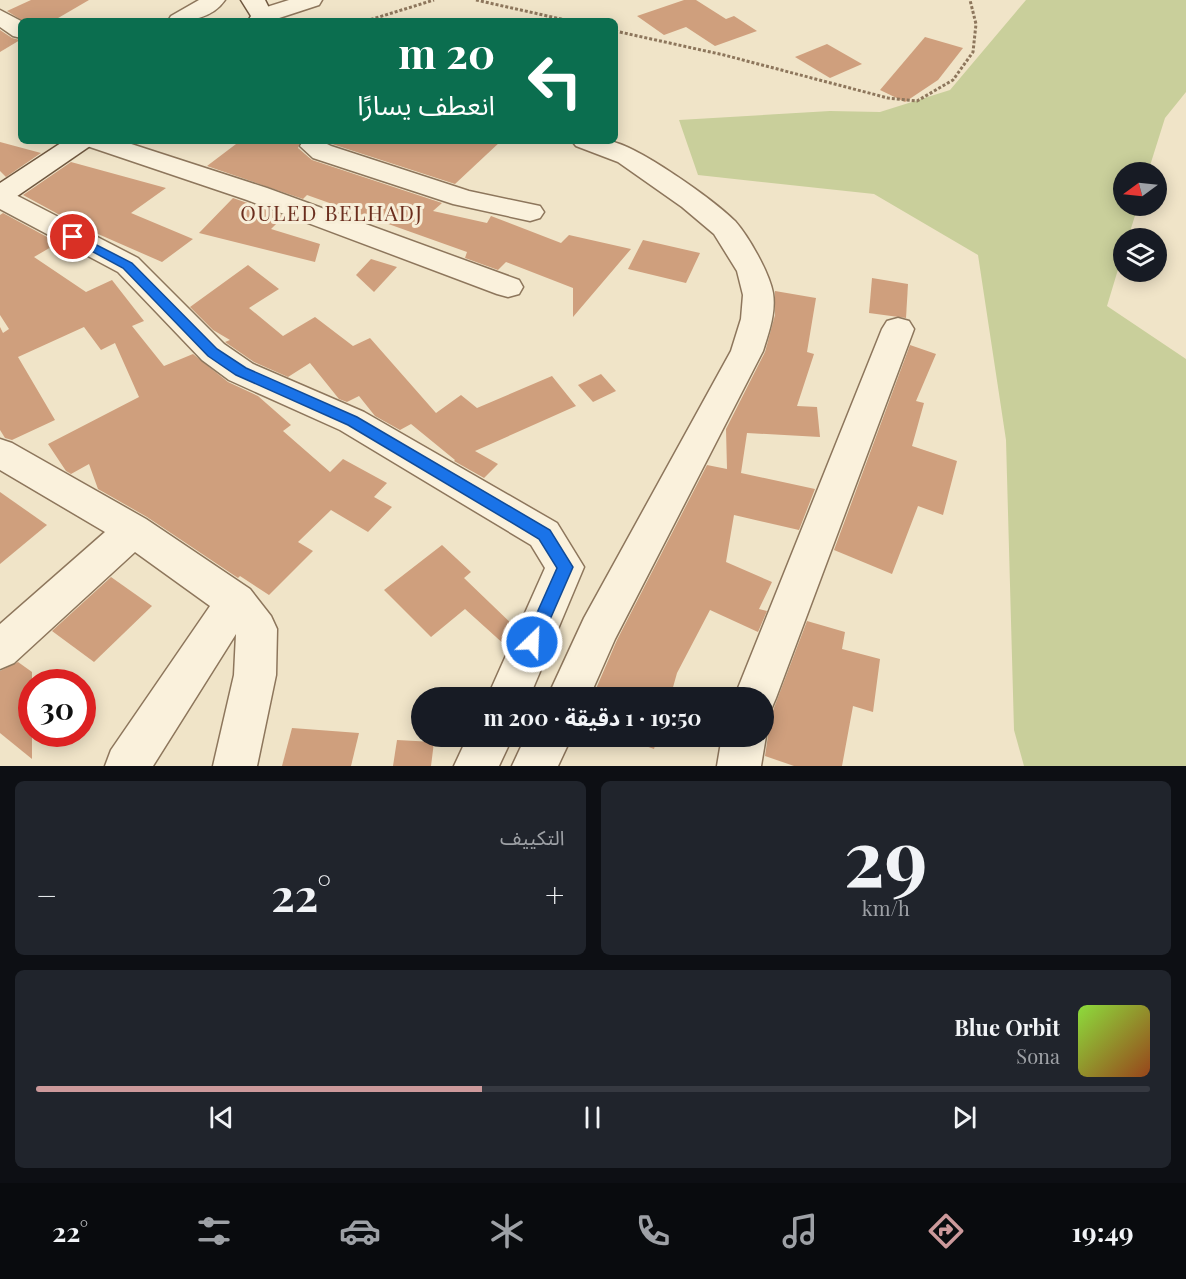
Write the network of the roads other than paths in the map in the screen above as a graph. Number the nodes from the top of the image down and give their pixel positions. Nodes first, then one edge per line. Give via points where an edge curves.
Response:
1 (214, 0) edge
2 (311, 0) edge
3 (258, 12) edge
4 (0, 17) edge
5 (184, 18) edge
6 (18, 29) edge
7 (77, 144) edge
8 (105, 144) edge
9 (314, 144) edge
10 (593, 144) edge
11 (0, 197) edge
12 (530, 212) dead end
13 (508, 287) dead end
14 (898, 329) dead end
15 (0, 453) edge
16 (133, 530) junction
17 (236, 602) junction
18 (0, 650) edge
19 (513, 687) edge
20 (573, 687) edge
21 (759, 687) edge
22 (486, 747) edge
23 (544, 747) edge
24 (742, 747) edge
25 (127, 766) edge
26 (235, 766) edge
27 (476, 766) edge
28 (534, 766) edge
29 (739, 766) edge

1 - 5 street
2 - 3 street
4 - 6 street
7 - 11 street
8 - 13 street via 247,191
9 - 12 street via 322,152 463,198
10 - 20 street via 627,156 725,228 752,271 758,295 757,319 747,351 598,631
11 - 19 street via 128,266 213,352 241,372 352,421 544,534 565,567
14 - 21 street
15 - 16 street
16 - 17 street
16 - 18 street
17 - 25 street
17 - 26 street via 257,629 255,675
22 - 27 street
23 - 28 street
24 - 29 street

